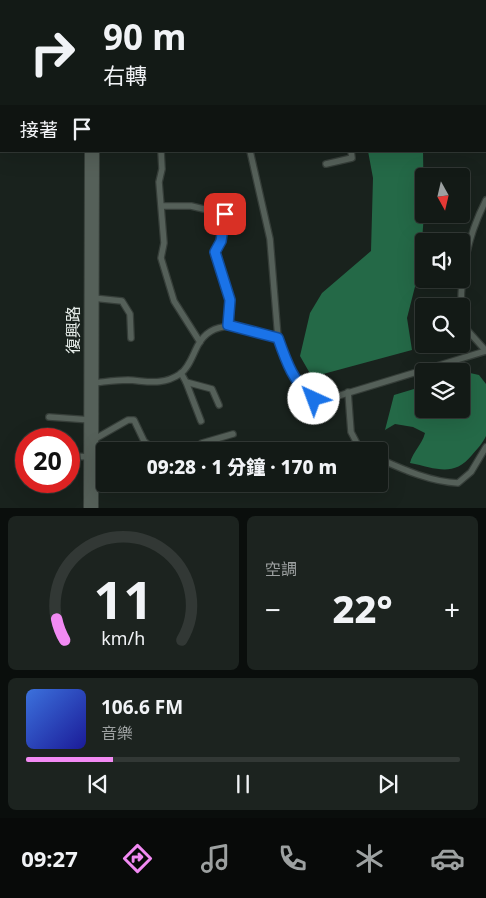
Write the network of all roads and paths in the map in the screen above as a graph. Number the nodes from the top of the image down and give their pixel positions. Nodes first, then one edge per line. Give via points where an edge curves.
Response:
1 (92, 152) edge
2 (162, 152) edge
3 (250, 152) edge
4 (351, 152) edge
5 (326, 164) dead end
6 (486, 200) edge
7 (163, 206) junction
8 (91, 298) junction
9 (461, 298) edge
10 (228, 325) junction
11 (470, 333) edge
12 (131, 338) dead end
13 (278, 338) junction
14 (200, 342) junction
15 (486, 351) edge
16 (181, 373) junction
17 (186, 382) junction
18 (91, 383) junction
19 (348, 392) junction
20 (219, 405) dead end
21 (49, 417) dead end
22 (91, 420) junction
23 (201, 421) dead end
24 (233, 434) dead end
25 (91, 441) junction
26 (145, 442) edge
27 (205, 442) edge
28 (356, 442) edge
29 (486, 447) edge
30 (80, 456) edge
31 (91, 457) junction
32 (388, 462) edge
33 (91, 508) edge

1 - 8 street, 復興路
2 - 7 lane via 159,182
3 - 13 lane via 270,239
4 - 5 lane via 352,158
6 - 9 lane via 471,230
7 - 10 lane via 191,206 225,214 221,241 215,252 230,300
7 - 14 lane via 161,258 174,301
8 - 12 lane via 122,301 130,314
8 - 18 street, 復興路
10 - 13 lane
10 - 14 lane via 213,330
11 - 15 lane
13 - 19 lane via 292,372 314,399 328,399
14 - 16 lane
15 - 19 lane
16 - 17 lane
16 - 18 lane via 151,383 129,380
17 - 20 lane via 212,389
17 - 23 lane
18 - 22 street, 復興路
19 - 28 lane via 351,432
21 - 22 lane
22 - 25 street, 復興路
24 - 27 lane
25 - 26 lane via 128,420 134,420
25 - 31 street, 復興路
29 - 32 lane via 472,472 458,483 412,472
30 - 31 lane
31 - 33 street, 復興路

